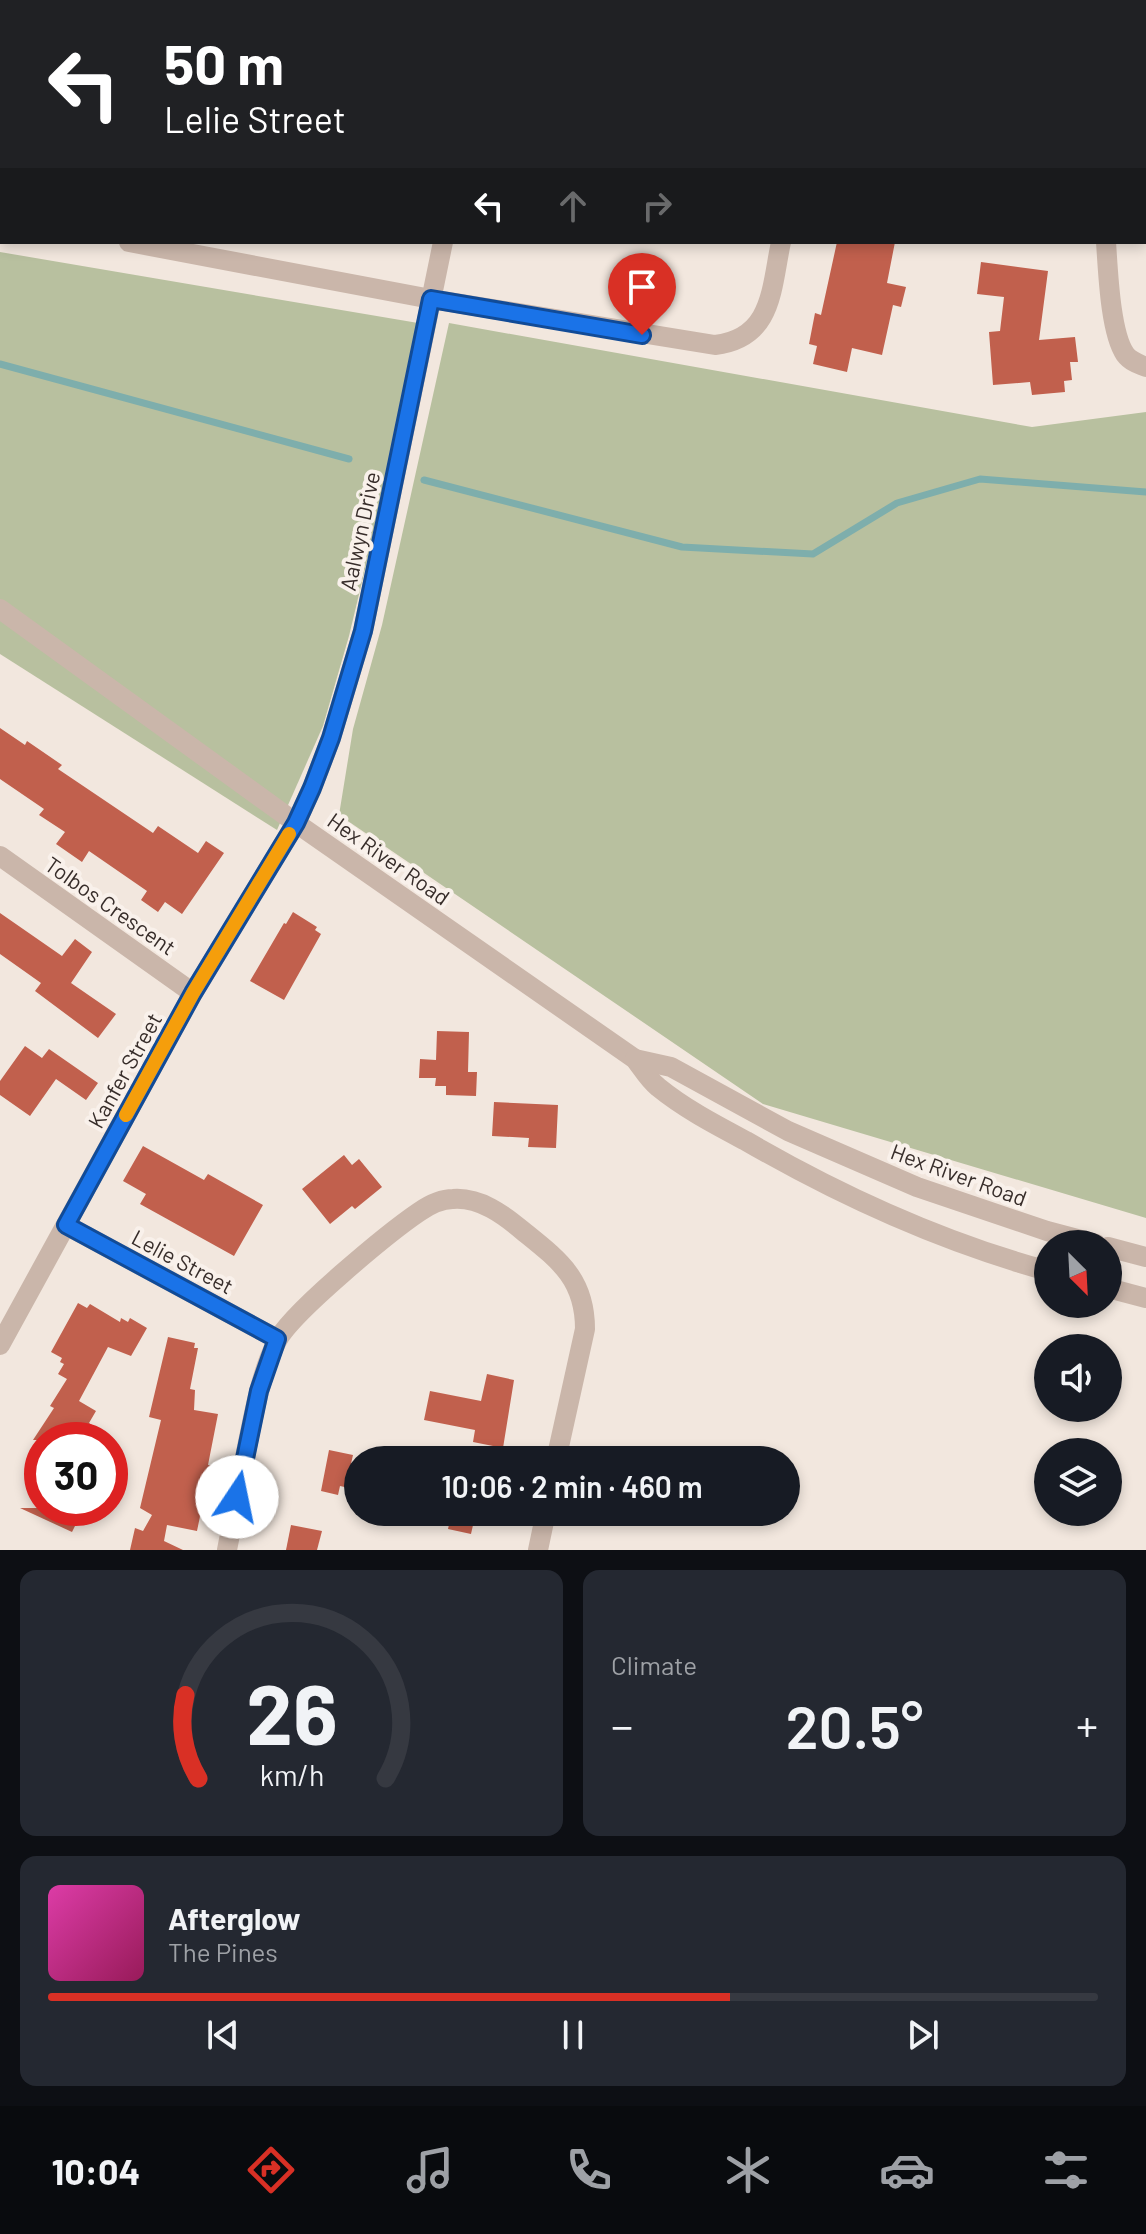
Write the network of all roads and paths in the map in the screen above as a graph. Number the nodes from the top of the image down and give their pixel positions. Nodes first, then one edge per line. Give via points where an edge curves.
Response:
1 (140, 244) edge
2 (443, 244) edge
3 (781, 244) edge
4 (1106, 244) edge
5 (431, 299) junction
6 (1139, 364) edge
7 (0, 609) edge
8 (296, 823) junction
9 (0, 856) edge
10 (193, 993) junction
11 (635, 1059) junction
12 (66, 1225) junction
13 (1044, 1230) edge
14 (1122, 1251) edge
15 (1146, 1257) edge
16 (1034, 1266) edge
17 (1122, 1292) edge
18 (1146, 1298) edge
19 (277, 1339) junction
20 (0, 1345) edge
21 (559, 1446) edge
22 (543, 1526) edge
23 (227, 1550) edge
24 (538, 1550) edge

1 - 5 street
2 - 5 street, Aalwyn Drive
3 - 5 street via 760,322 731,343 690,343
4 - 6 street via 1116,328 1125,354
5 - 8 street, Aalwyn Drive via 363,631 331,738
7 - 8 street, Hex River Road
8 - 10 street, Kanfer Street
8 - 11 street, Hex River Road
9 - 10 street, Tolbos Crescent
10 - 12 street, Kanfer Street
11 - 13 street, Hex River Road via 671,1067 788,1131 917,1187
11 - 16 street, Hex River Road via 655,1085 777,1159 941,1236
12 - 19 street, Lelie Street
12 - 20 street, Kanfer Street
14 - 15 street
17 - 18 street
19 - 21 street via 422,1210 452,1198 473,1200 495,1210 558,1260 582,1296 585,1329
19 - 23 street via 259,1391
22 - 24 street

